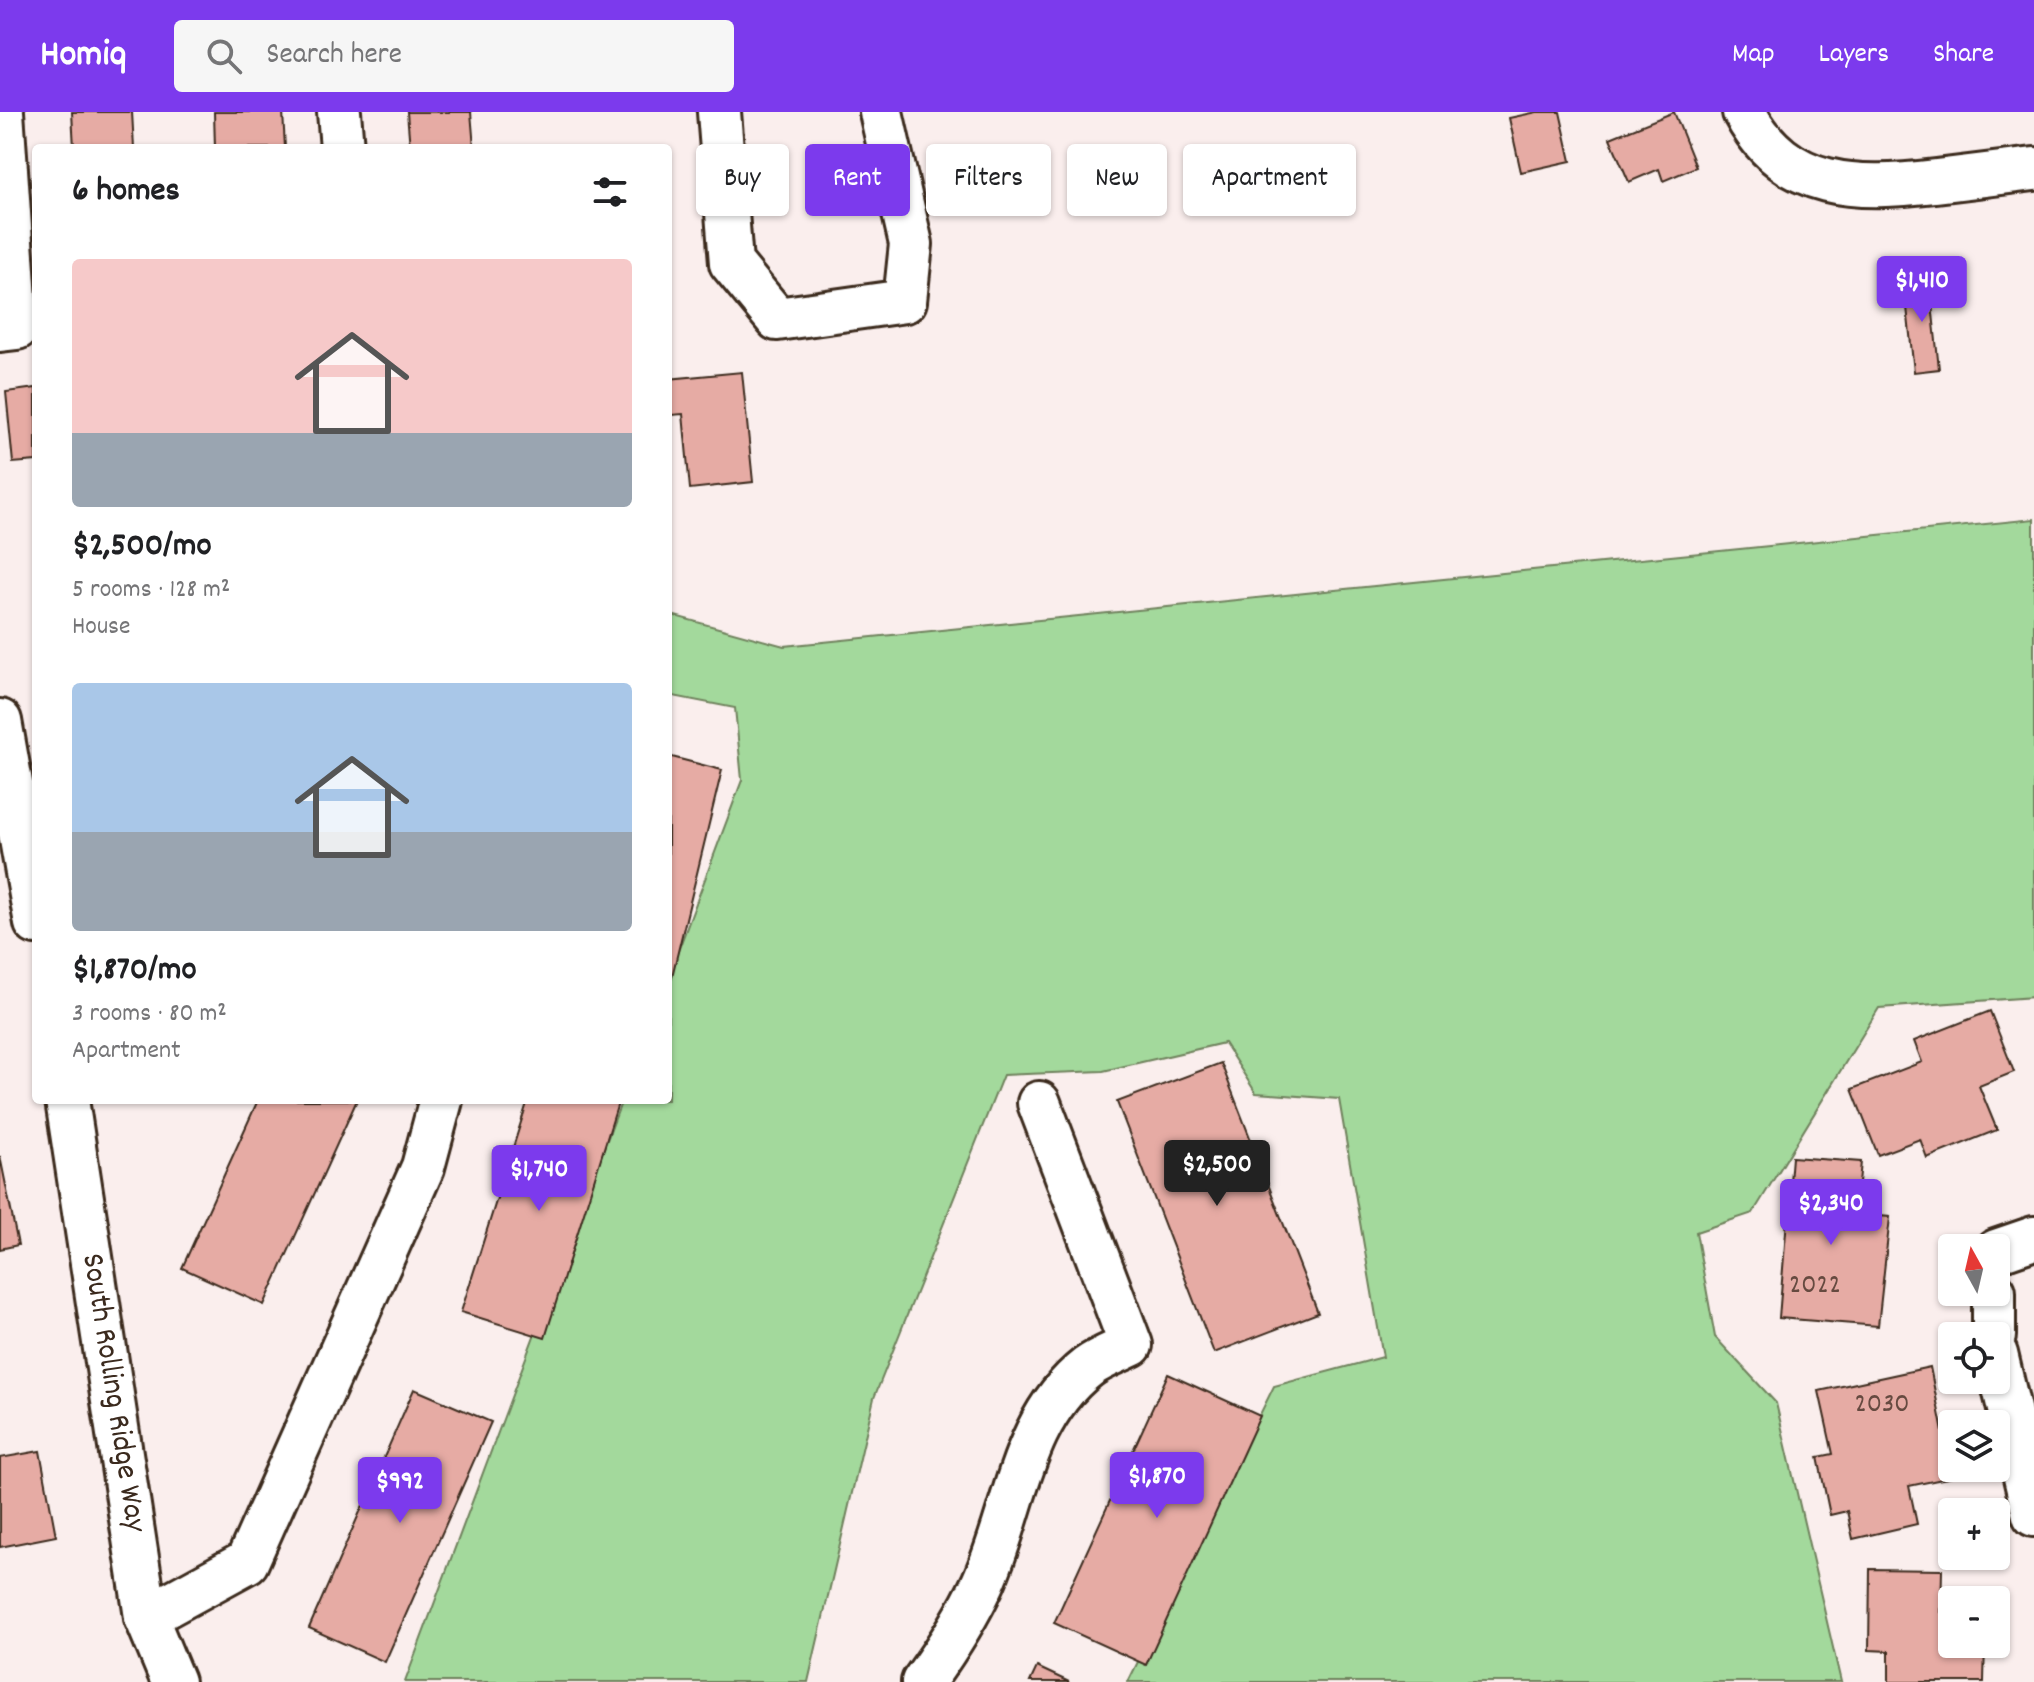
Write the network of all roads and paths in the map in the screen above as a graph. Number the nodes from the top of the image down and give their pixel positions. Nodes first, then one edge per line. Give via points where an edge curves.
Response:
1 (2, 112) edge
2 (339, 112) edge
3 (719, 112) edge
4 (881, 112) edge
5 (1744, 112) edge
6 (342, 144) edge
7 (2034, 169) edge
8 (18, 328) edge
9 (0, 721) edge
10 (32, 901) edge
11 (1039, 1103) dead end
12 (68, 1104) edge
13 (440, 1104) edge
14 (2034, 1238) edge
15 (2010, 1246) edge
16 (2005, 1394) edge
17 (2034, 1515) edge
18 (146, 1617) junction
19 (173, 1682) edge
20 (923, 1682) edge

1 - 8 street
2 - 6 street
3 - 4 street via 731,263 777,319 905,301 911,244
5 - 7 street via 1767,147 1791,165 1815,178 1847,185 1886,187
9 - 10 street
11 - 20 street via 1131,1345 1090,1365 1044,1415 983,1582 955,1637
12 - 18 street, South Rolling Ridge Way
13 - 18 street via 423,1167 247,1562
14 - 15 street
16 - 17 street
18 - 19 street, South Rolling Ridge Way

